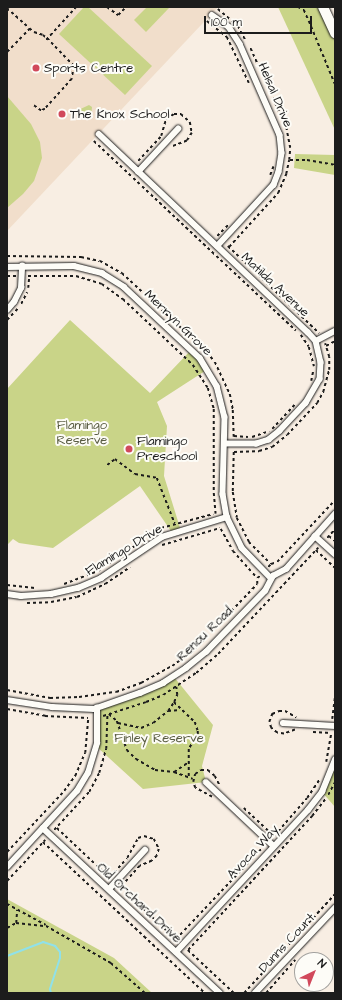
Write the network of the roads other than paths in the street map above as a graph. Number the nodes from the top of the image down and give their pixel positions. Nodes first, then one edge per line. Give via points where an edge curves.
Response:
1 (323, 7) edge
2 (212, 15) dead end
3 (335, 33) edge
4 (178, 129) dead end
5 (99, 134) dead end
6 (138, 172) junction
7 (218, 246) junction
8 (22, 266) junction
9 (7, 267) edge
10 (7, 310) edge
11 (335, 332) edge
12 (316, 341) junction
13 (225, 444) junction
14 (335, 514) edge
15 (227, 517) junction
16 (315, 536) junction
17 (335, 554) edge
18 (272, 578) junction
19 (7, 594) edge
20 (7, 700) edge
21 (96, 708) junction
22 (282, 723) dead end
23 (333, 726) edge
24 (335, 760) edge
25 (206, 782) dead end
26 (43, 828) junction
27 (274, 846) junction
28 (145, 850) dead end
29 (7, 867) edge
30 (108, 890) junction
31 (335, 908) edge
32 (176, 952) junction
33 (220, 993) edge
34 (255, 993) edge

1 - 3 highway
2 - 7 street, Helsal Drive via 229,27 240,44 280,135 282,153 274,185
4 - 6 street
5 - 6 street, Matilda Avenue
6 - 7 street, Matilda Avenue
7 - 12 street, Matilda Avenue
8 - 9 street, Merryn Grove
8 - 10 street via 21,288
8 - 13 street, Merryn Grove via 85,268 102,273 124,287 200,358 212,375 223,405
11 - 12 street
12 - 13 street via 321,362 320,379 306,403 269,440 257,444
13 - 15 street, Merryn Grove via 223,494
14 - 16 street, Renou Road
15 - 18 street, Merryn Grove via 242,548
15 - 19 street, Flamingo Drive via 162,537 101,578 78,588 51,594
16 - 17 street
16 - 18 street, Renou Road via 286,568
18 - 21 street, Renou Road via 265,591 206,652 186,668 152,688
20 - 21 street, Renou Road via 52,707
21 - 26 street via 97,744 88,773 76,791
22 - 23 street
24 - 27 street, Avoca Way via 316,800
25 - 27 street
26 - 29 street
26 - 30 street, Old Orchard Drive
27 - 32 street, Avoca Way
28 - 30 street
30 - 32 street, Old Orchard Drive
31 - 34 street, Dunns Court
32 - 33 street, Old Orchard Drive

